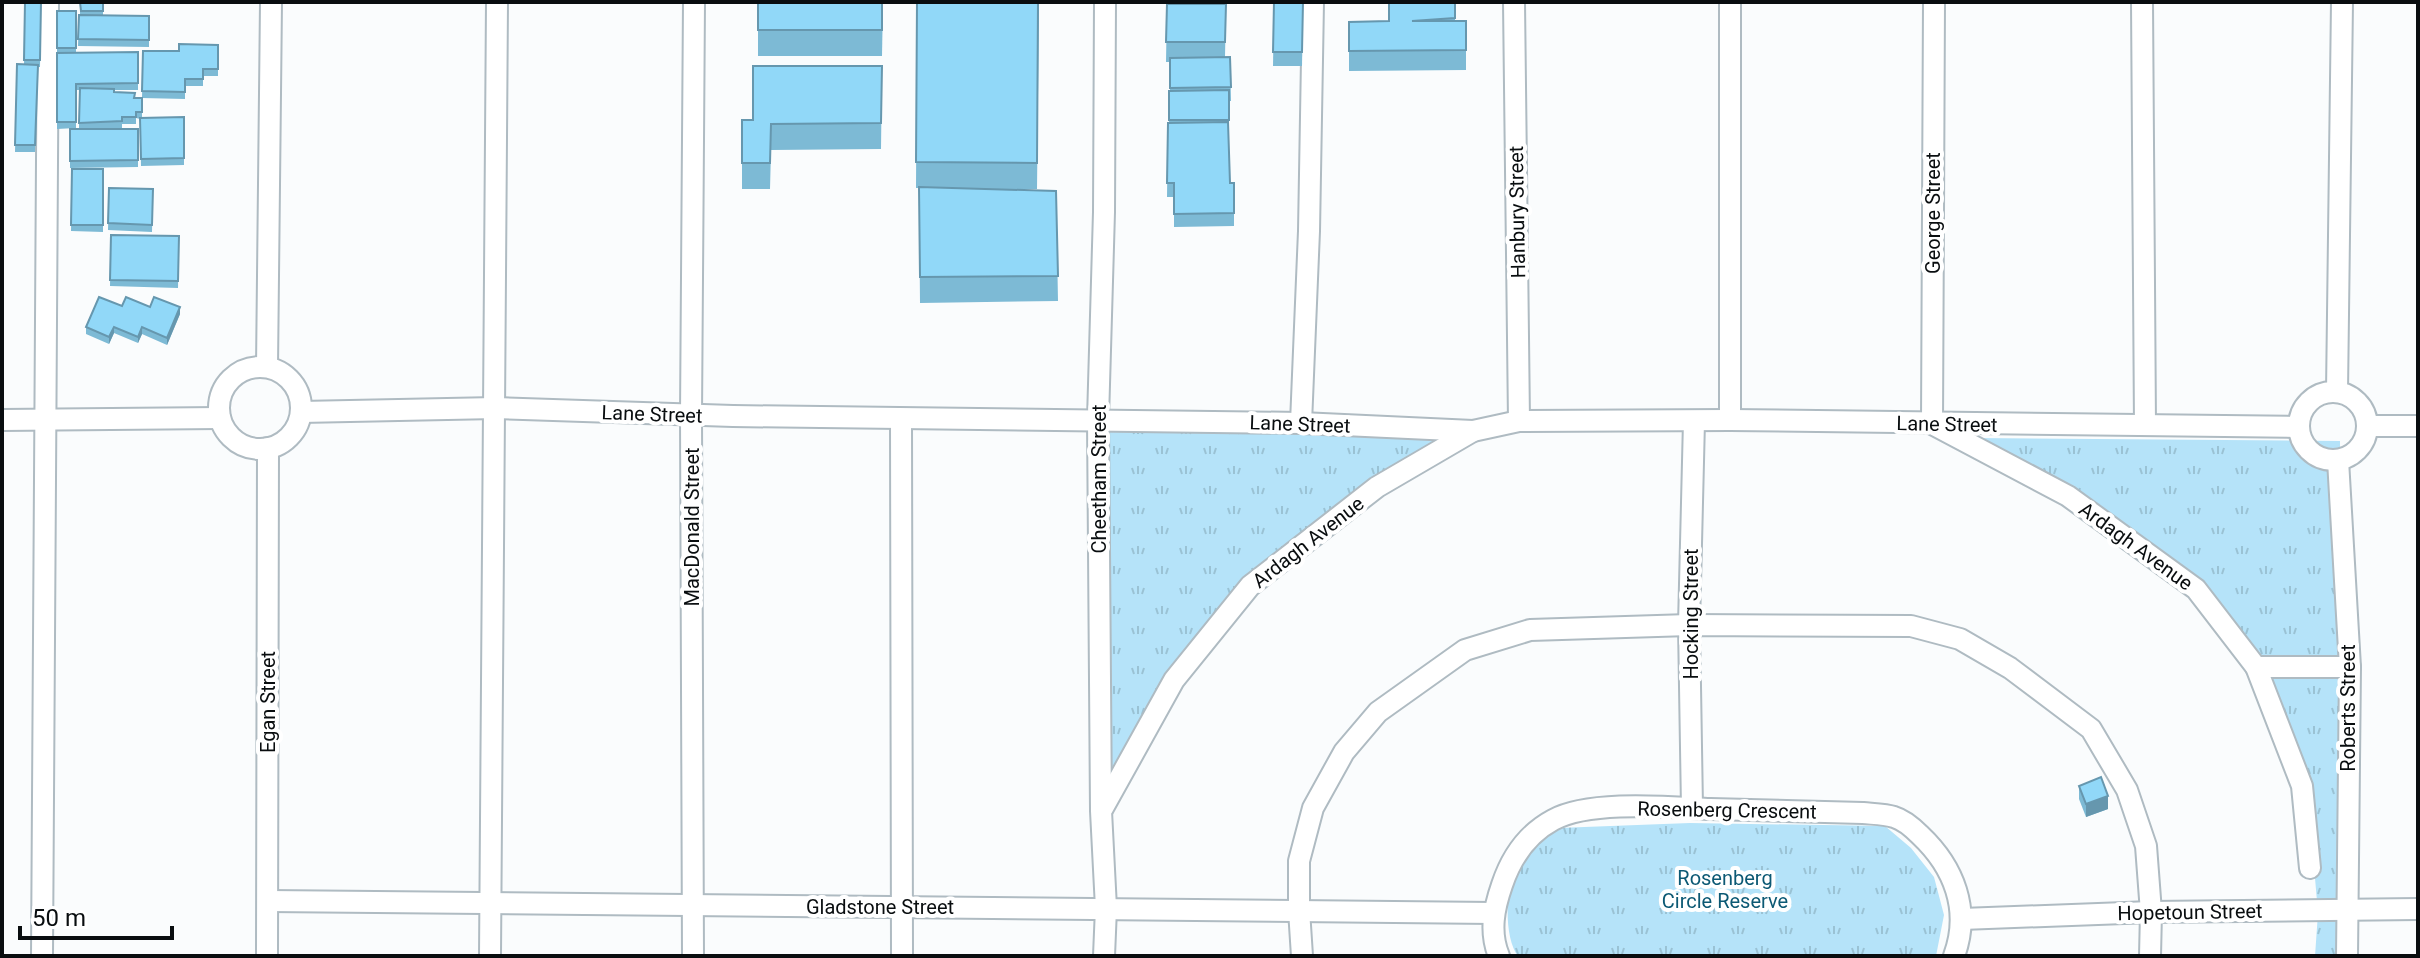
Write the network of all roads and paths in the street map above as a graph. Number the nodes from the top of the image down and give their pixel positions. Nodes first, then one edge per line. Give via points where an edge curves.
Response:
1 (48, 2) edge
2 (271, 2) edge
3 (497, 2) edge
4 (694, 2) edge
5 (1105, 2) edge
6 (1313, 2) edge
7 (1514, 2) edge
8 (1730, 2) edge
9 (1934, 2) edge
10 (2142, 2) edge
11 (2342, 2) edge
12 (267, 367) junction
13 (2337, 392) junction
14 (496, 408) junction
15 (301, 412) junction
16 (691, 415) junction
17 (220, 418) junction
18 (45, 419) junction
19 (901, 419) junction
20 (1098, 419) junction
21 (2, 420) edge
22 (1730, 420) junction
23 (1519, 421) junction
24 (1694, 421) junction
25 (1301, 423) junction
26 (1932, 424) junction
27 (2145, 425) junction
28 (2368, 426) junction
29 (2418, 426) edge
30 (2299, 427) junction
31 (1473, 431) junction
32 (268, 448) junction
33 (2338, 460) junction
34 (1689, 625) junction
35 (2256, 667) junction
36 (2350, 667) junction
37 (1692, 808) junction
38 (1101, 811) junction
39 (2310, 868) dead end
40 (268, 901) junction
41 (492, 903) junction
42 (694, 905) junction
43 (902, 907) junction
44 (1106, 908) junction
45 (2348, 909) junction
46 (2418, 909) edge
47 (1299, 910) junction
48 (2151, 912) junction
49 (1493, 913) junction
50 (1962, 919) junction
51 (42, 956) edge
52 (267, 956) edge
53 (490, 956) edge
54 (693, 956) edge
55 (902, 956) edge
56 (1104, 956) edge
57 (1302, 956) edge
58 (1499, 956) edge
59 (1954, 956) edge
60 (2150, 956) edge
61 (2347, 956) edge

1 - 18 street
2 - 12 street
3 - 14 street
4 - 16 street, MacDonald Street
5 - 20 street, Cheetham Street
6 - 25 street
7 - 23 street, Hanbury Street
8 - 22 street
9 - 26 street, George Street
10 - 27 street
11 - 13 street
12 - 15 street via 293,384
12 - 17 street via 242,371 227,384
13 - 28 street via 2355,399
13 - 30 street via 2310,401
14 - 15 street, Lane Street
14 - 16 street, Lane Street
14 - 41 street
15 - 32 street via 292,433
16 - 19 street, Lane Street
16 - 42 street, MacDonald Street
17 - 18 street
17 - 32 street via 233,439 247,447
18 - 21 street
18 - 51 street
19 - 20 street, Lane Street
19 - 43 street
20 - 25 street, Lane Street
20 - 38 street, Cheetham Street
22 - 24 street, Lane Street
22 - 26 street, Lane Street
23 - 24 street, Lane Street
23 - 31 street, Lane Street
24 - 34 street, Hocking Street
25 - 31 street, Lane Street
26 - 27 street, Lane Street
26 - 35 street, Ardagh Avenue via 2068,496 2196,589
27 - 30 street, Lane Street
28 - 29 street
28 - 33 street via 2356,452
30 - 33 street via 2311,452
31 - 38 street, Ardagh Avenue via 1377,487 1250,586 1174,680
32 - 40 street, Egan Street
33 - 36 street, Roberts Street
34 - 37 street, Hocking Street
34 - 47 street via 1530,630 1465,650 1378,712 1344,752 1313,808 1299,861
34 - 48 street via 1911,626 1960,639 2010,668 2091,729 2127,790 2146,846
35 - 36 street
35 - 39 street, Ardagh Avenue via 2302,786
36 - 45 street, Roberts Street
37 - 49 street, Rosenberg Crescent via 1583,810 1553,819 1513,856
37 - 50 street, Rosenberg Crescent via 1894,817 1939,853
38 - 44 street, Cheetham Street
40 - 41 street, Gladstone Street
40 - 52 street, Egan Street
41 - 42 street, Gladstone Street
41 - 53 street
42 - 43 street, Gladstone Street
42 - 54 street, MacDonald Street
43 - 44 street, Gladstone Street
43 - 55 street
44 - 47 street, Gladstone Street
44 - 56 street, Cheetham Street
45 - 46 street, Hopetoun Street
45 - 48 street, Hopetoun Street
45 - 61 street, Roberts Street
47 - 49 street, Gladstone Street
47 - 57 street
48 - 50 street, Hopetoun Street
48 - 60 street
49 - 58 street, Rosenberg Crescent
50 - 59 street, Rosenberg Crescent

